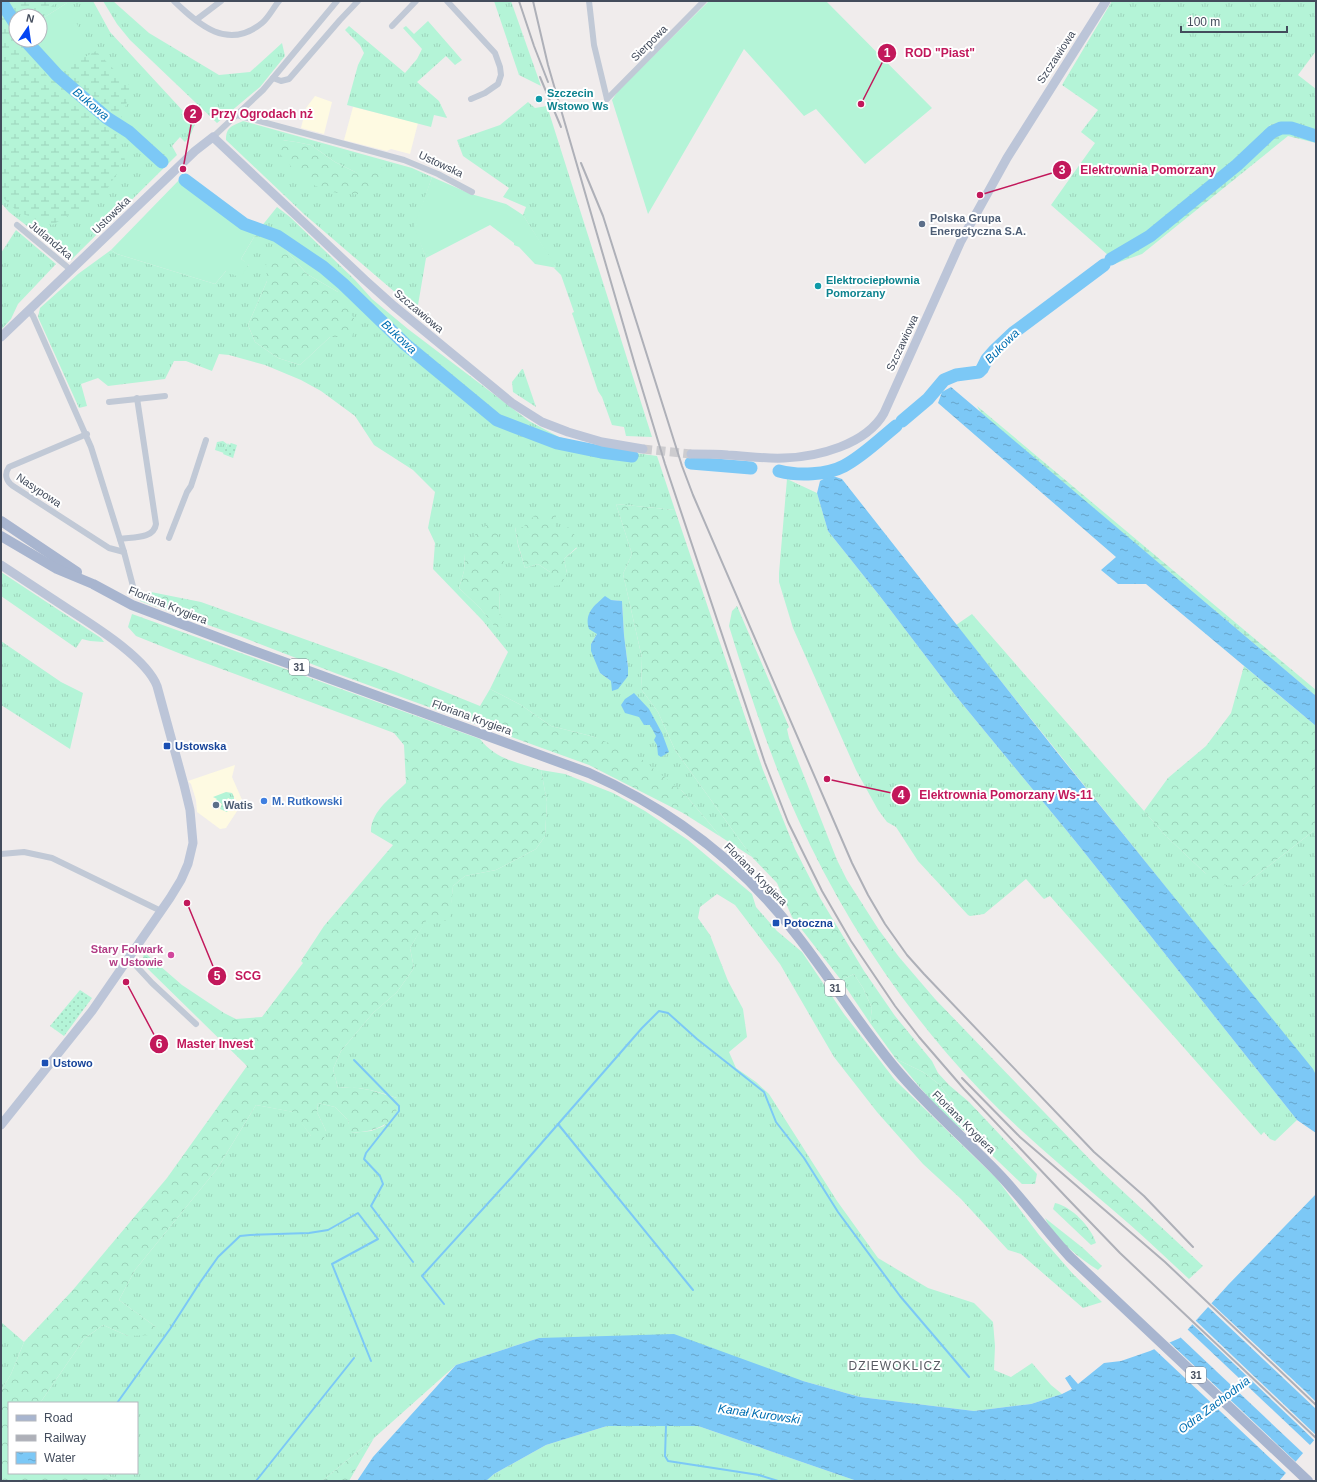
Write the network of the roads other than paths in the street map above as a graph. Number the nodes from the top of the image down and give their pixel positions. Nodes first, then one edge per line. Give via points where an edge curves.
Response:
1 (174, 1) edge
2 (221, 1) edge
3 (279, 1) edge
4 (337, 1) edge
5 (358, 1) edge
6 (416, 1) edge
7 (447, 1) edge
8 (589, 1) edge
9 (704, 1) edge
10 (1106, 1) edge
11 (196, 20) junction
12 (392, 26) dead end
13 (273, 78) junction
14 (471, 99) dead end
15 (237, 115) junction
16 (213, 137) junction
17 (472, 192) dead end
18 (17, 225) dead end
19 (71, 270) junction
20 (28, 310) junction
21 (2, 336) edge
22 (165, 396) dead end
23 (137, 398) junction
24 (109, 402) dead end
25 (86, 434) junction
26 (206, 440) dead end
27 (643, 449) tunnel mouth
28 (691, 454) tunnel mouth
29 (1, 521) edge
30 (1, 536) edge
31 (169, 538) dead end
32 (120, 539) junction
33 (124, 552) junction
34 (1, 565) edge
35 (93, 584) junction
36 (134, 590) dead end
37 (1, 854) edge
38 (161, 911) junction
39 (128, 958) junction
40 (196, 1024) dead end
41 (1, 1125) edge
42 (1308, 1481) edge

1 - 11 street
2 - 11 street
3 - 11 street via 262,22 239,34 215,33
4 - 13 street, Ustowska
5 - 13 street via 289,79 281,81
6 - 12 street
7 - 14 street via 494,54 500,67 498,84
8 - 9 street, Sierpowa via 594,45 607,99
10 - 28 street, Szczawiowa via 1007,158 978,209 961,241 884,413 876,425 864,435 845,444 796,457
13 - 15 street, Ustowska
15 - 16 street, Ustowska
15 - 17 street, Ustowska via 404,160
16 - 19 street, Ustowska
16 - 27 street, Szczawiowa via 394,306 512,403 542,422 568,432 602,442
18 - 19 street, Jutlandzka
19 - 20 street, Ustowska
20 - 21 street, Ustowska
20 - 25 street
22 - 23 street
23 - 24 street
23 - 32 street via 156,524 154,531 149,535
25 - 32 street
25 - 33 street, Nasypowa via 9,467 6,478 8,483 109,548
26 - 31 street via 191,486
29 - 35 main road, Floriana Krygiera / 31
30 - 35 main road, Floriana Krygiera / 31 via 45,562
32 - 33 street
33 - 36 street
34 - 38 street via 111,638 146,668 155,682 184,784 193,842 190,860 181,880
35 - 42 main road, Floriana Krygiera / 31 via 132,605 605,780 677,820 748,879 776,910 800,938 860,1024 897,1070 998,1173 1083,1270
37 - 38 street via 24,852 52,858
38 - 39 street
39 - 40 street
39 - 41 street via 84,1022

